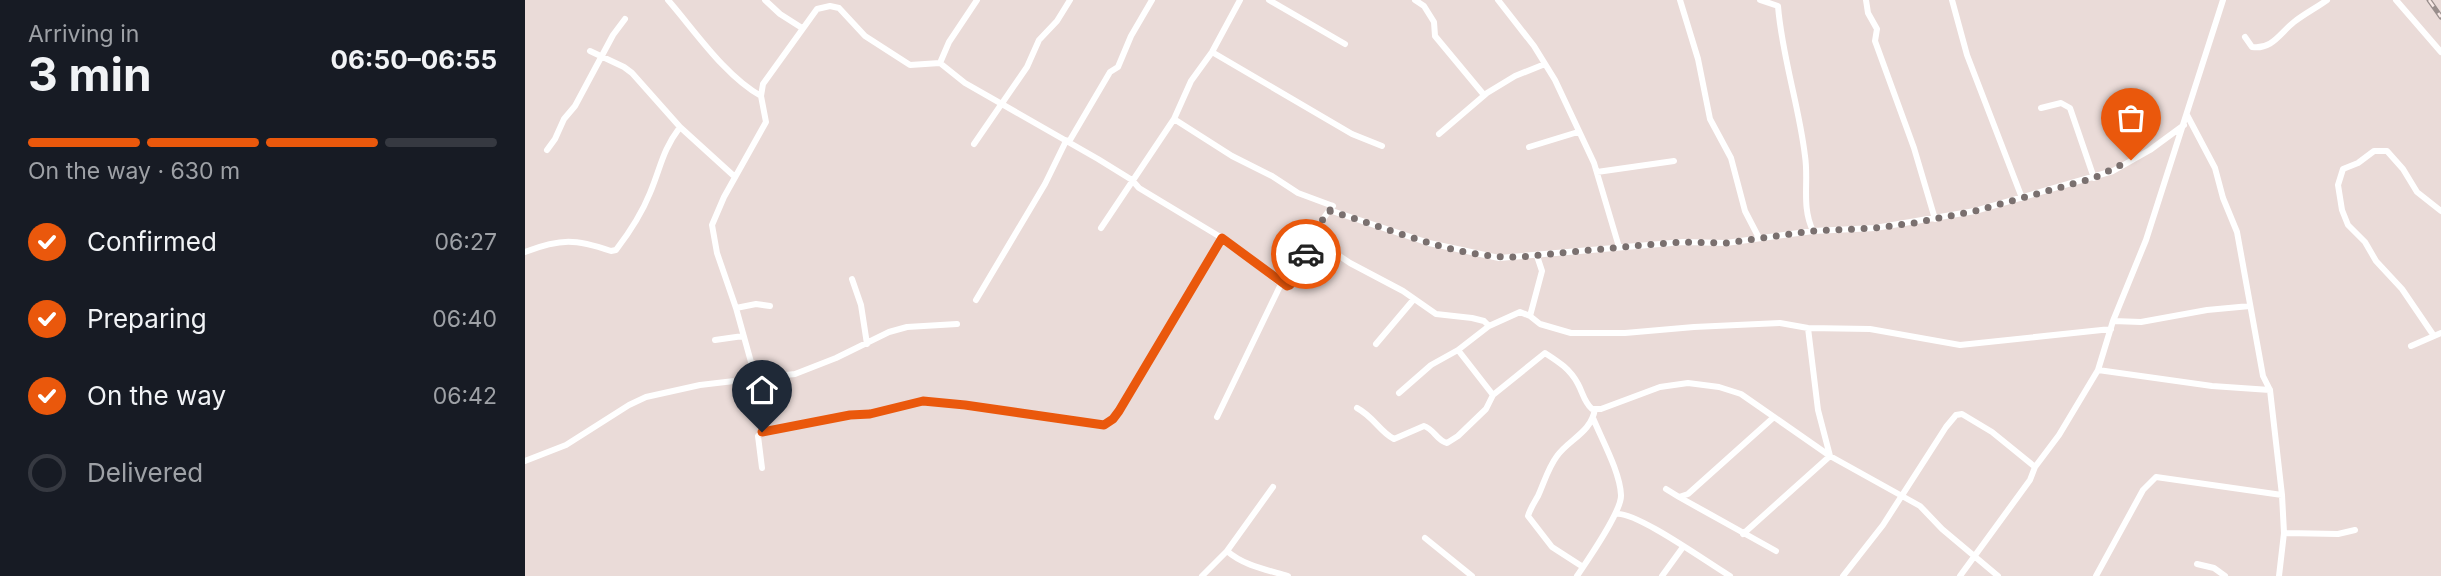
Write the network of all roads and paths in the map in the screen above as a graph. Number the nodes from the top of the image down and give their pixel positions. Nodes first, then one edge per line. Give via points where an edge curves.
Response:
1 (668, 0) edge
2 (765, 0) edge
3 (978, 0) edge
4 (1070, 0) edge
5 (1152, 0) edge
6 (1240, 0) edge
7 (1269, 0) edge
8 (1415, 0) edge
9 (1498, 0) edge
10 (1680, 0) edge
11 (1760, 0) edge
12 (1866, 0) edge
13 (1952, 0) edge
14 (2223, 0) edge
15 (2327, 0) edge
16 (2396, 0) edge
17 (625, 19) dead end
18 (802, 28) junction
19 (2245, 37) dead end
20 (1345, 44) dead end
21 (590, 51) dead end
22 (1212, 52) junction
23 (2441, 52) edge
24 (601, 57) junction
25 (940, 63) junction
26 (1545, 64) junction
27 (1485, 95) junction
28 (761, 96) junction
29 (1001, 103) junction
30 (2041, 108) dead end
31 (2187, 115) junction
32 (1174, 118) junction
33 (2183, 125) junction
34 (680, 127) junction
35 (1578, 132) junction
36 (1439, 134) dead end
37 (1066, 141) junction
38 (974, 144) dead end
39 (1382, 146) dead end
40 (1529, 147) dead end
41 (547, 150) dead end
42 (1674, 161) dead end
43 (1597, 172) junction
44 (735, 177) junction
45 (2094, 178) junction
46 (1132, 180) junction
47 (2022, 198) junction
48 (1333, 206) junction
49 (2441, 211) edge
50 (1935, 219) junction
51 (1101, 228) dead end
52 (1813, 231) junction
53 (1222, 238) junction
54 (1759, 238) junction
55 (1314, 239) junction
56 (1619, 247) junction
57 (525, 251) edge
58 (1537, 256) junction
59 (852, 279) dead end
60 (1281, 284) junction
61 (1414, 299) junction
62 (977, 300) dead end
63 (771, 306) dead end
64 (2250, 306) junction
65 (736, 308) junction
66 (1530, 316) junction
67 (2113, 321) junction
68 (957, 324) dead end
69 (1489, 326) junction
70 (1808, 328) junction
71 (2111, 329) junction
72 (743, 335) junction
73 (2438, 335) edge
74 (715, 340) dead end
75 (867, 344) junction
76 (1376, 344) dead end
77 (2411, 346) dead end
78 (1458, 350) junction
79 (2098, 370) junction
80 (756, 380) junction
81 (2270, 390) junction
82 (1399, 393) dead end
83 (1493, 395) junction
84 (1357, 408) dead end
85 (1595, 409) junction
86 (1217, 417) dead end
87 (1774, 417) junction
88 (1593, 418) junction
89 (1830, 456) junction
90 (525, 461) edge
91 (2035, 467) junction
92 (762, 468) dead end
93 (1273, 487) dead end
94 (1666, 489) dead end
95 (1902, 495) junction
96 (2282, 495) junction
97 (1679, 497) junction
98 (1616, 514) junction
99 (2355, 530) dead end
100 (2284, 533) junction
101 (1743, 534) junction
102 (1425, 538) dead end
103 (1683, 547) junction
104 (1227, 551) junction
105 (1776, 551) dead end
106 (1975, 558) junction
107 (2197, 564) dead end
108 (1583, 567) junction
109 (1202, 576) edge
110 (1289, 576) edge
111 (1472, 576) edge
112 (1577, 576) edge
113 (1662, 576) edge
114 (1730, 576) edge
115 (1843, 576) edge
116 (1960, 576) edge
117 (1998, 576) edge
118 (2096, 576) edge
119 (2225, 576) edge
120 (2279, 576) edge

1 - 28 street via 725,66
2 - 18 street
3 - 25 street
4 - 29 street
5 - 37 street via 1118,67 1109,72
6 - 22 street
7 - 20 street
8 - 27 street via 1434,22 1436,36
9 - 26 street
10 - 54 street via 1710,119 1731,158 1745,211
11 - 52 street via 1778,6 1805,153 1805,196
12 - 50 street via 1877,29 1875,41
13 - 47 street via 1974,75
14 - 31 street
15 - 19 street via 2261,48 2252,47
16 - 23 street
17 - 24 street
18 - 25 street via 817,9 839,8 865,36 910,65
18 - 28 street via 763,84
21 - 24 street
22 - 32 street via 1191,81
22 - 39 street via 1352,134
24 - 34 street via 632,73
24 - 41 street
25 - 29 street
26 - 27 street
26 - 35 street
27 - 36 street
28 - 44 street via 766,122
29 - 37 street
29 - 38 street
30 - 45 street via 2061,103 2070,108
31 - 33 street
31 - 64 street via 2215,169 2237,232
32 - 46 street
32 - 48 street via 1298,193
33 - 45 street via 2150,150
33 - 67 street via 2146,240
34 - 44 street
34 - 57 street via 667,145 629,233 615,250 580,240
35 - 40 street
35 - 43 street
37 - 46 street
37 - 62 street
42 - 43 street
43 - 56 street
44 - 65 street via 712,225
45 - 47 street
46 - 51 street
46 - 53 street
47 - 50 street
48 - 55 street
48 - 58 street via 1329,211 1429,243 1499,258
49 - 73 street via 2417,192 2387,151 2374,151 2343,169 2338,185 2348,225
50 - 52 street
52 - 54 street
53 - 60 street
53 - 92 street via 1145,371 1109,423 912,402 870,414 762,432 758,436
54 - 56 street
55 - 60 street via 1290,285
55 - 61 street
56 - 58 street
58 - 66 street via 1542,271
59 - 75 street
60 - 86 street
61 - 69 street via 1436,314 1472,318
61 - 76 street
63 - 65 street
64 - 67 street via 2141,322
64 - 81 street via 2263,376
65 - 72 street
66 - 69 street via 1520,312
66 - 70 street via 1559,330 1591,335 1749,324
67 - 71 street
68 - 75 street via 907,327
69 - 78 street
70 - 71 street via 1870,329 1960,345
70 - 89 street via 1818,410
71 - 79 street
72 - 74 street
72 - 80 street
73 - 77 street
75 - 80 street via 795,374
78 - 82 street via 1431,365
78 - 83 street
79 - 81 street
79 - 91 street
80 - 90 street via 700,385 646,397 566,445
81 - 96 street
83 - 84 street via 1486,409 1447,443 1424,426 1394,439
83 - 85 street via 1545,353 1568,369 1587,405
85 - 87 street via 1660,387 1688,383 1741,394
85 - 88 street
87 - 89 street
87 - 97 street via 1692,491
88 - 98 street via 1618,480 1622,497
88 - 108 street via 1576,440 1559,452 1528,516 1552,547
89 - 95 street
89 - 101 street
91 - 95 street via 1991,432 1957,415
91 - 106 street
93 - 104 street
94 - 97 street
95 - 106 street
95 - 115 street
96 - 100 street
96 - 118 street via 2156,477 2143,491
97 - 101 street
98 - 103 street via 1633,517
98 - 108 street
99 - 100 street via 2329,535
100 - 120 street
101 - 105 street
102 - 111 street
103 - 113 street
103 - 114 street
104 - 109 street
104 - 110 street via 1249,564
106 - 116 street
106 - 117 street
107 - 119 street
108 - 112 street

